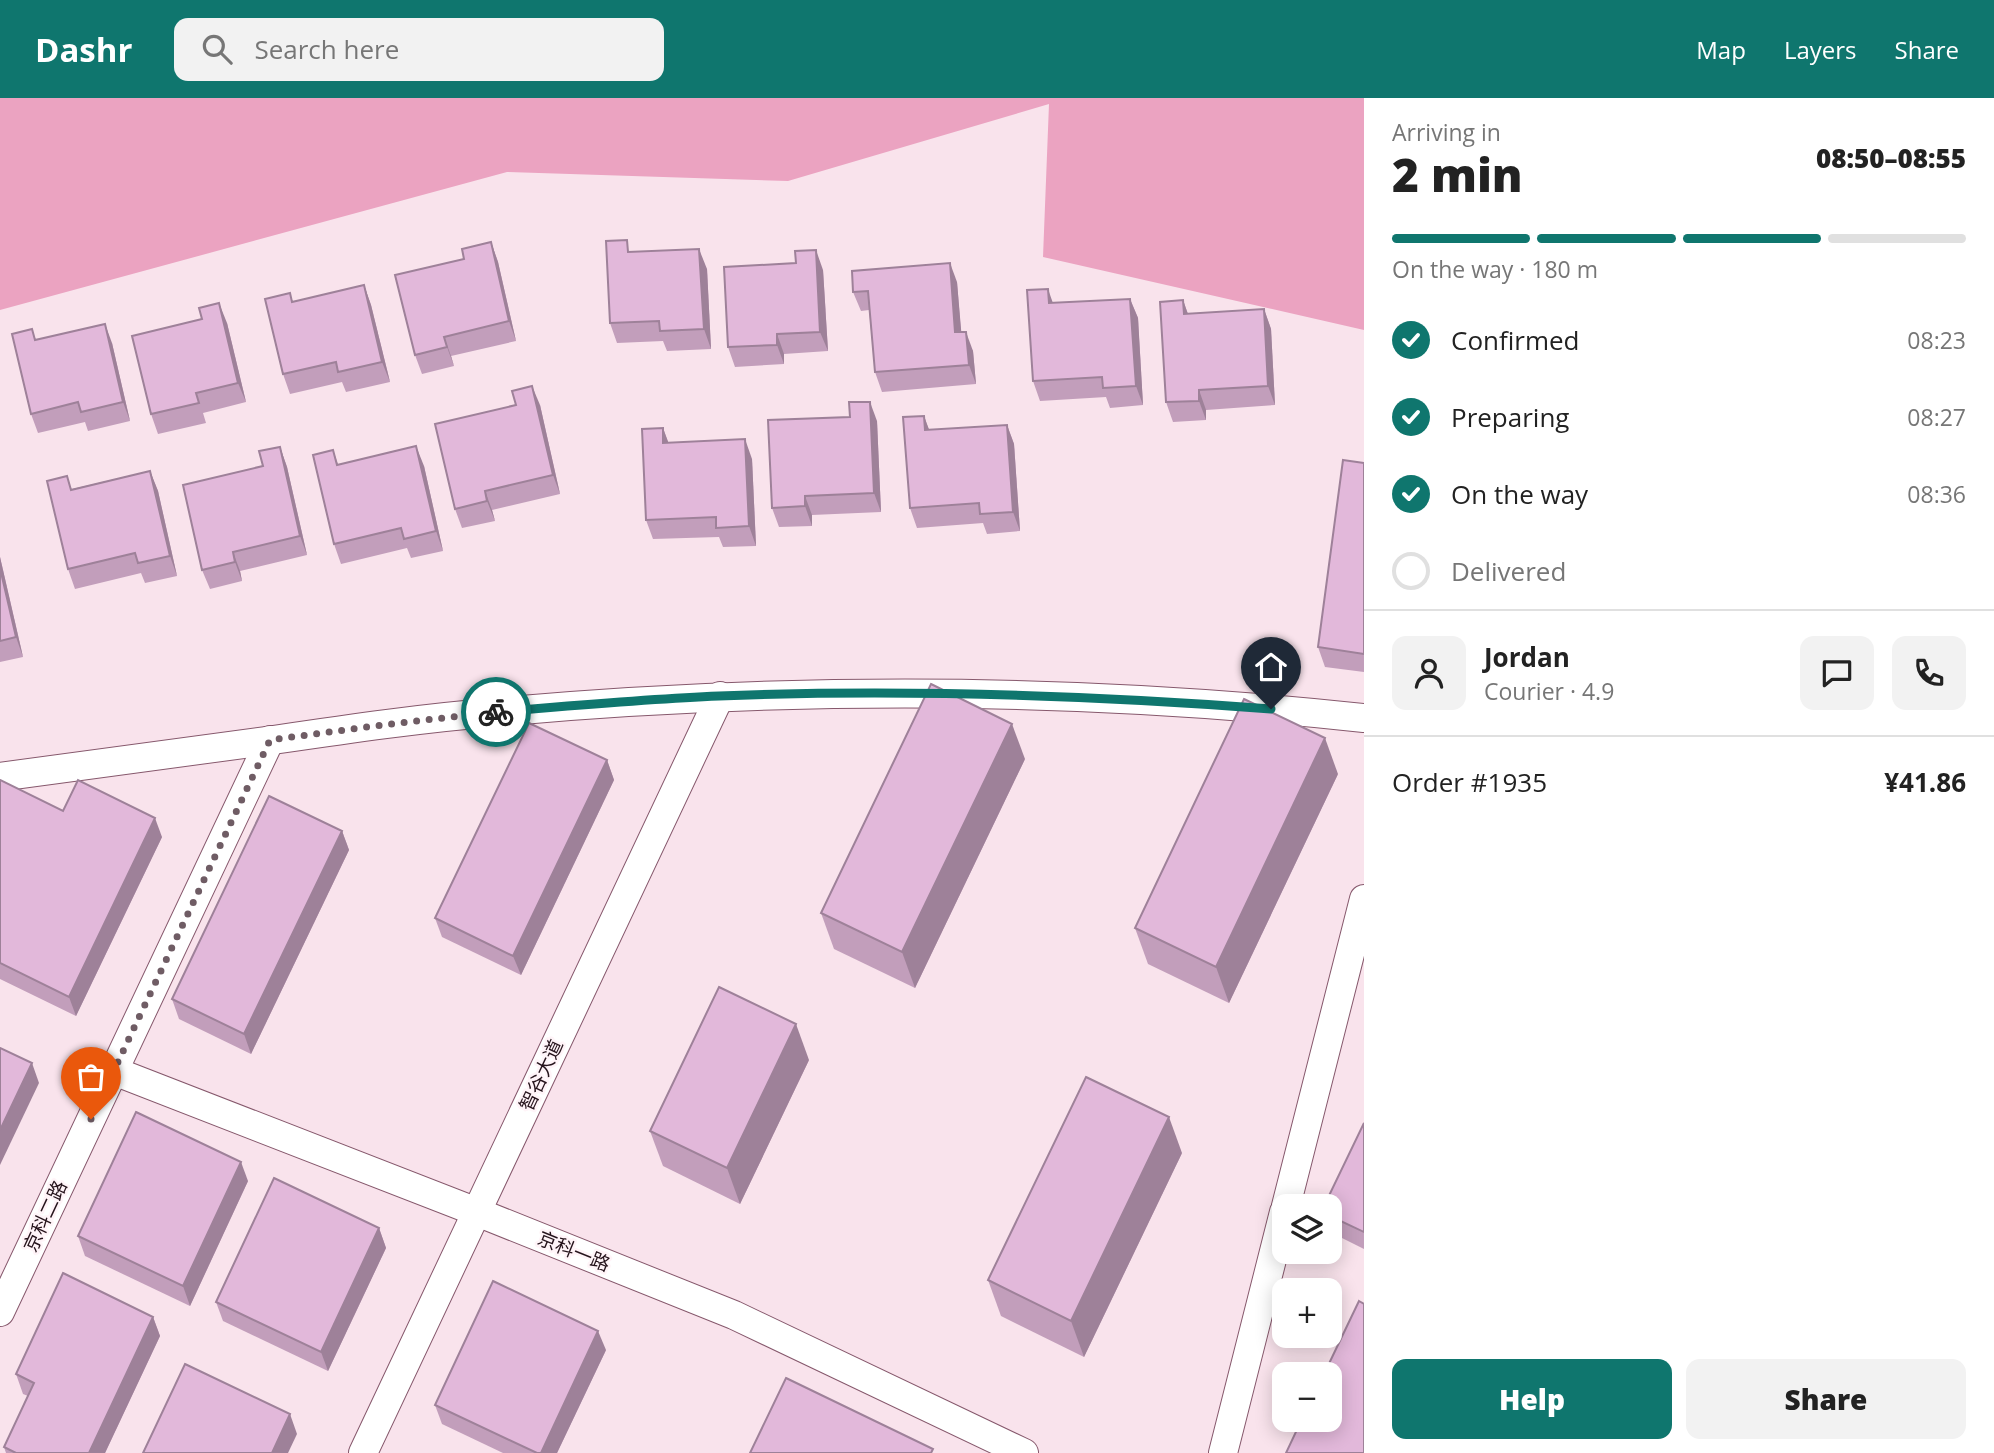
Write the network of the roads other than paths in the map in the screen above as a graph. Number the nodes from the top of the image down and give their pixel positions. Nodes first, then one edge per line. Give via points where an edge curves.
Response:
1 (720, 696) junction
2 (1364, 718) edge
3 (270, 740) junction
4 (0, 777) edge
5 (1364, 900) edge
6 (114, 1071) junction
7 (1289, 1194) edge
8 (477, 1212) junction
9 (1272, 1259) edge
10 (0, 1312) edge
11 (363, 1453) edge
12 (1024, 1453) edge
13 (1223, 1453) edge

1 - 2 street via 1065,696
1 - 3 street via 494,712
1 - 8 street, 智谷大道
3 - 4 street
3 - 6 street, 京科二路
5 - 7 street
6 - 8 street, 京科一路
6 - 10 street, 京科二路
8 - 11 street, 智谷大道
8 - 12 street, 京科一路 via 734,1315
9 - 13 street

